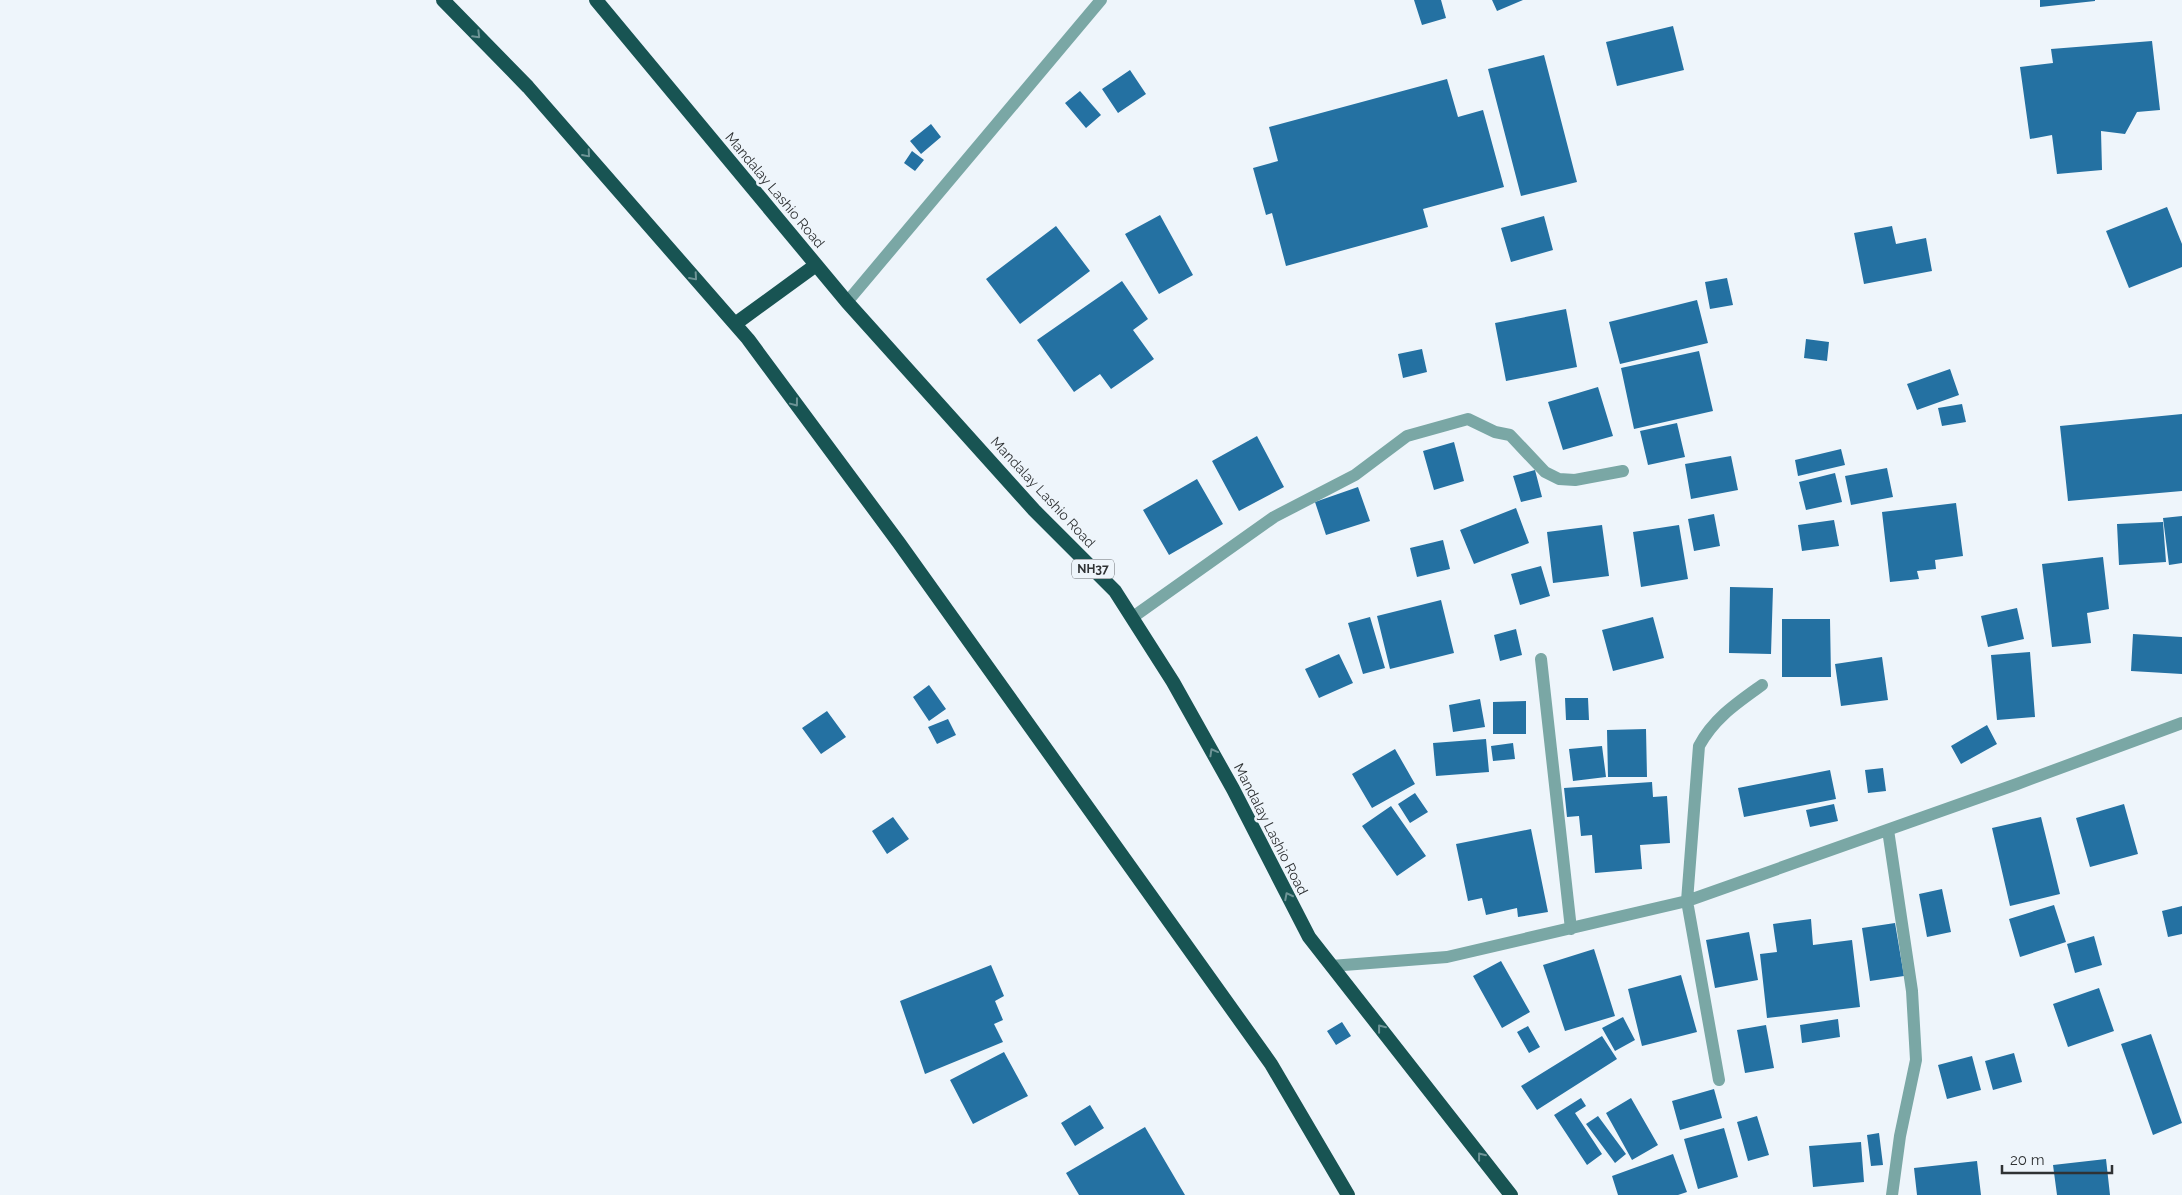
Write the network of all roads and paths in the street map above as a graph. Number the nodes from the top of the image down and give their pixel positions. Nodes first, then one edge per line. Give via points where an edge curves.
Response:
1 (443, 0) edge
2 (596, 0) edge
3 (1101, 0) edge
4 (816, 265) junction
5 (847, 302) junction
6 (735, 324) junction
7 (1623, 471) dead end
8 (1133, 617) junction
9 (1541, 659) dead end
10 (1762, 686) dead end
11 (2182, 723) edge
12 (1888, 830) junction
13 (1687, 901) junction
14 (1571, 929) junction
15 (1331, 966) junction
16 (1719, 1080) dead end
17 (1348, 1195) edge
18 (1511, 1195) edge
19 (1892, 1195) edge

1 -> 6 highway via 528,87
2 - 4 highway, Mandalay Lashio Road / NH37
3 - 5 street
4 - 5 highway, Mandalay Lashio Road / NH37
4 - 6 highway
5 - 8 highway, Mandalay Lashio Road / NH37 via 1034,510 1115,591
6 -> 17 highway via 899,543 1272,1064
7 - 8 street via 1575,480 1559,479 1544,472 1510,435 1495,432 1468,419 1406,436 1355,475 1274,517
15 -> 8 highway, Mandalay Lashio Road / NH37 via 1309,937 1233,789
9 - 14 street
10 - 13 street via 1723,713 1699,746
11 - 12 street
12 - 13 street
12 - 19 street via 1912,991 1916,1060
13 - 14 street
13 - 16 street
14 - 15 street via 1447,956
18 -> 15 highway, Mandalay Lashio Road / NH37

